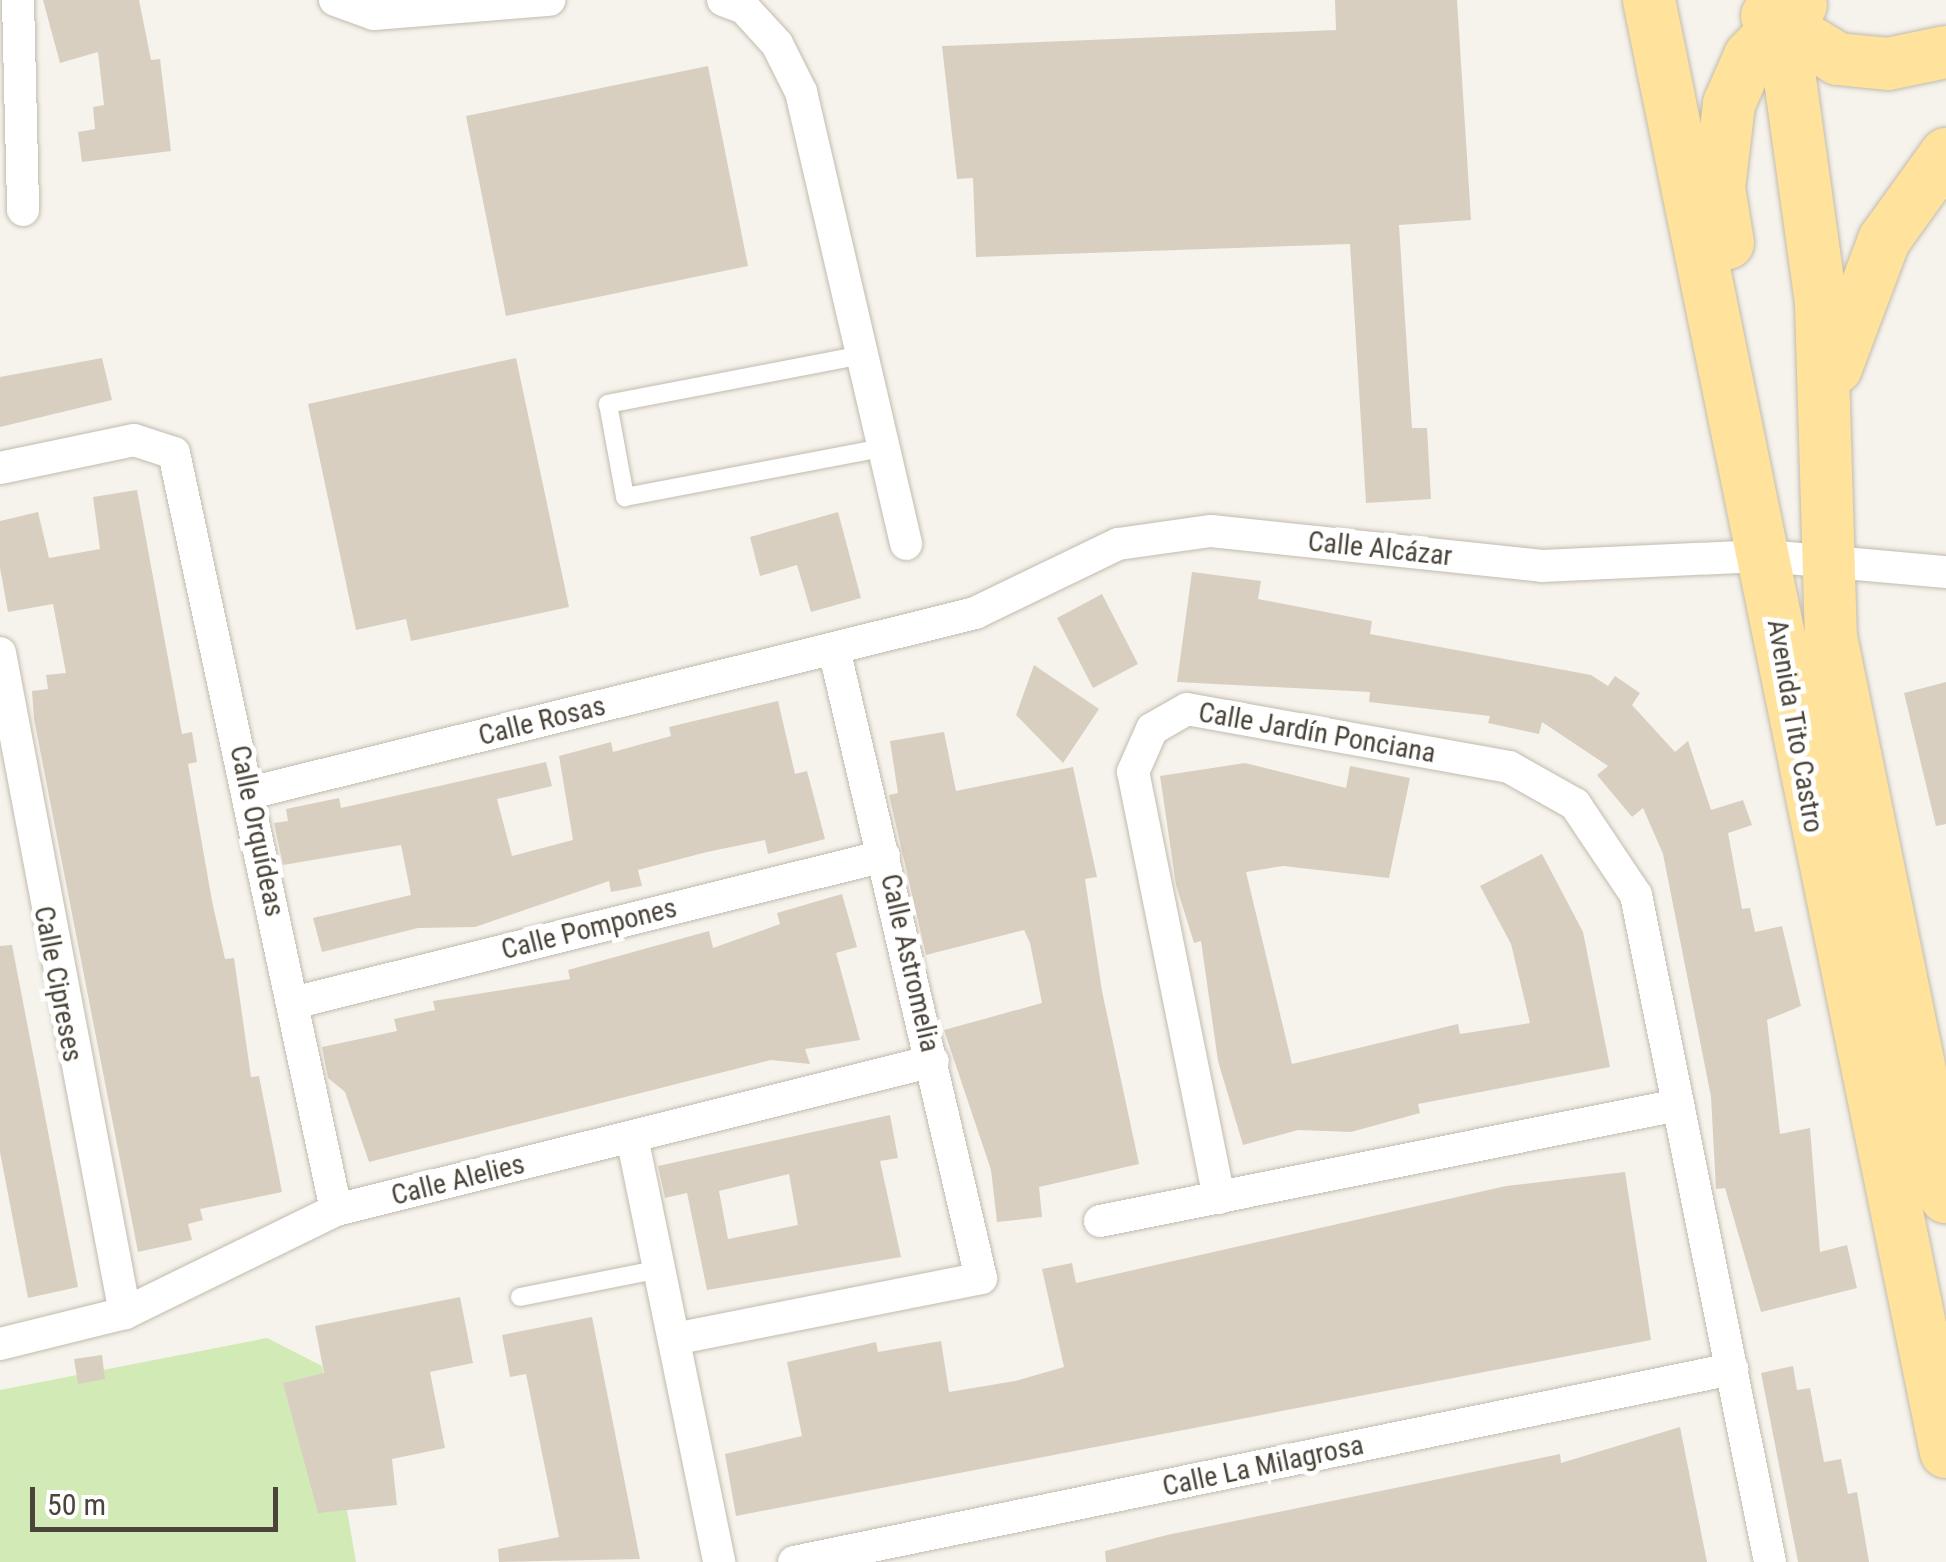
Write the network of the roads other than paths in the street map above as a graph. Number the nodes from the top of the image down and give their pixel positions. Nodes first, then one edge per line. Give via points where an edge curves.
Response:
1 (18, 0) edge
2 (335, 0) edge
3 (549, 0) edge
4 (724, 0) edge
5 (1649, 0) edge
6 (1778, 6) edge
7 (1946, 52) edge
8 (1946, 154) edge
9 (23, 210) dead end
10 (862, 355) junction
11 (1728, 381) junction
12 (1823, 422) junction
13 (883, 448) junction
14 (0, 468) edge
15 (906, 544) dead end
16 (1766, 556) junction
17 (1823, 558) junction
18 (1946, 572) edge
19 (834, 649) junction
20 (0, 654) edge
21 (250, 793) junction
22 (884, 856) junction
23 (293, 1003) junction
24 (933, 1061) junction
25 (1678, 1105) junction
26 (632, 1137) junction
27 (1945, 1183) edge
28 (1219, 1198) junction
29 (336, 1210) junction
30 (1100, 1221) dead end
31 (660, 1269) junction
32 (520, 1296) dead end
33 (125, 1313) junction
34 (674, 1339) junction
35 (0, 1344) edge
36 (1732, 1369) junction
37 (1946, 1452) edge
38 (719, 1562) edge
39 (794, 1562) edge
40 (1770, 1562) edge

1 - 9 street
2 - 3 street via 374,14
4 - 10 street via 744,8 777,44 802,92
5 - 11 main road, Avenida Tito Castro
6 - 7 main road via 1838,59 1888,64
6 - 11 main road via 1738,74 1724,130
6 - 12 main road, Avenida Tito Castro via 1820,304
8 - 12 main road via 1864,280
10 - 13 street
10 - 13 lane via 608,404 624,497
11 - 16 main road, Avenida Tito Castro
12 - 17 main road, Avenida Tito Castro
13 - 15 street
14 - 21 street, Calle Orquídeas via 134,440 174,453
16 - 17 street, Calle Alcázar
16 - 19 street, Calle Alcázar via 1542,566 1210,531 1118,544 974,613
16 - 37 main road, Avenida Tito Castro via 1810,812
17 - 18 street, Calle Alcázar
17 - 27 main road, Avenida Tito Castro via 1841,697
19 - 21 street, Calle Rosas
19 - 22 street, Calle Astromelia
20 - 33 street, Calle Cipreses
21 - 23 street, Calle Orquídeas
22 - 23 street, Calle Pompones
22 - 24 street, Calle Astromelia
23 - 29 street, Calle Orquídeas
24 - 26 street, Calle Alelies
24 - 34 street, Calle Astromelia via 981,1278
25 - 28 street
25 - 28 street, Calle Jardín Ponciana via 1636,895 1575,804 1508,767 1186,709 1152,728 1132,772
25 - 36 street, Calle Jardín Ponciana
26 - 29 street, Calle Alelies
26 - 31 street
28 - 30 street
29 - 33 street, Calle Alelies
31 - 32 lane
31 - 34 street
33 - 35 street, Calle Alelies
34 - 38 street
36 - 39 street, Calle La Milagrosa
36 - 40 street, Calle Jardín Ponciana

